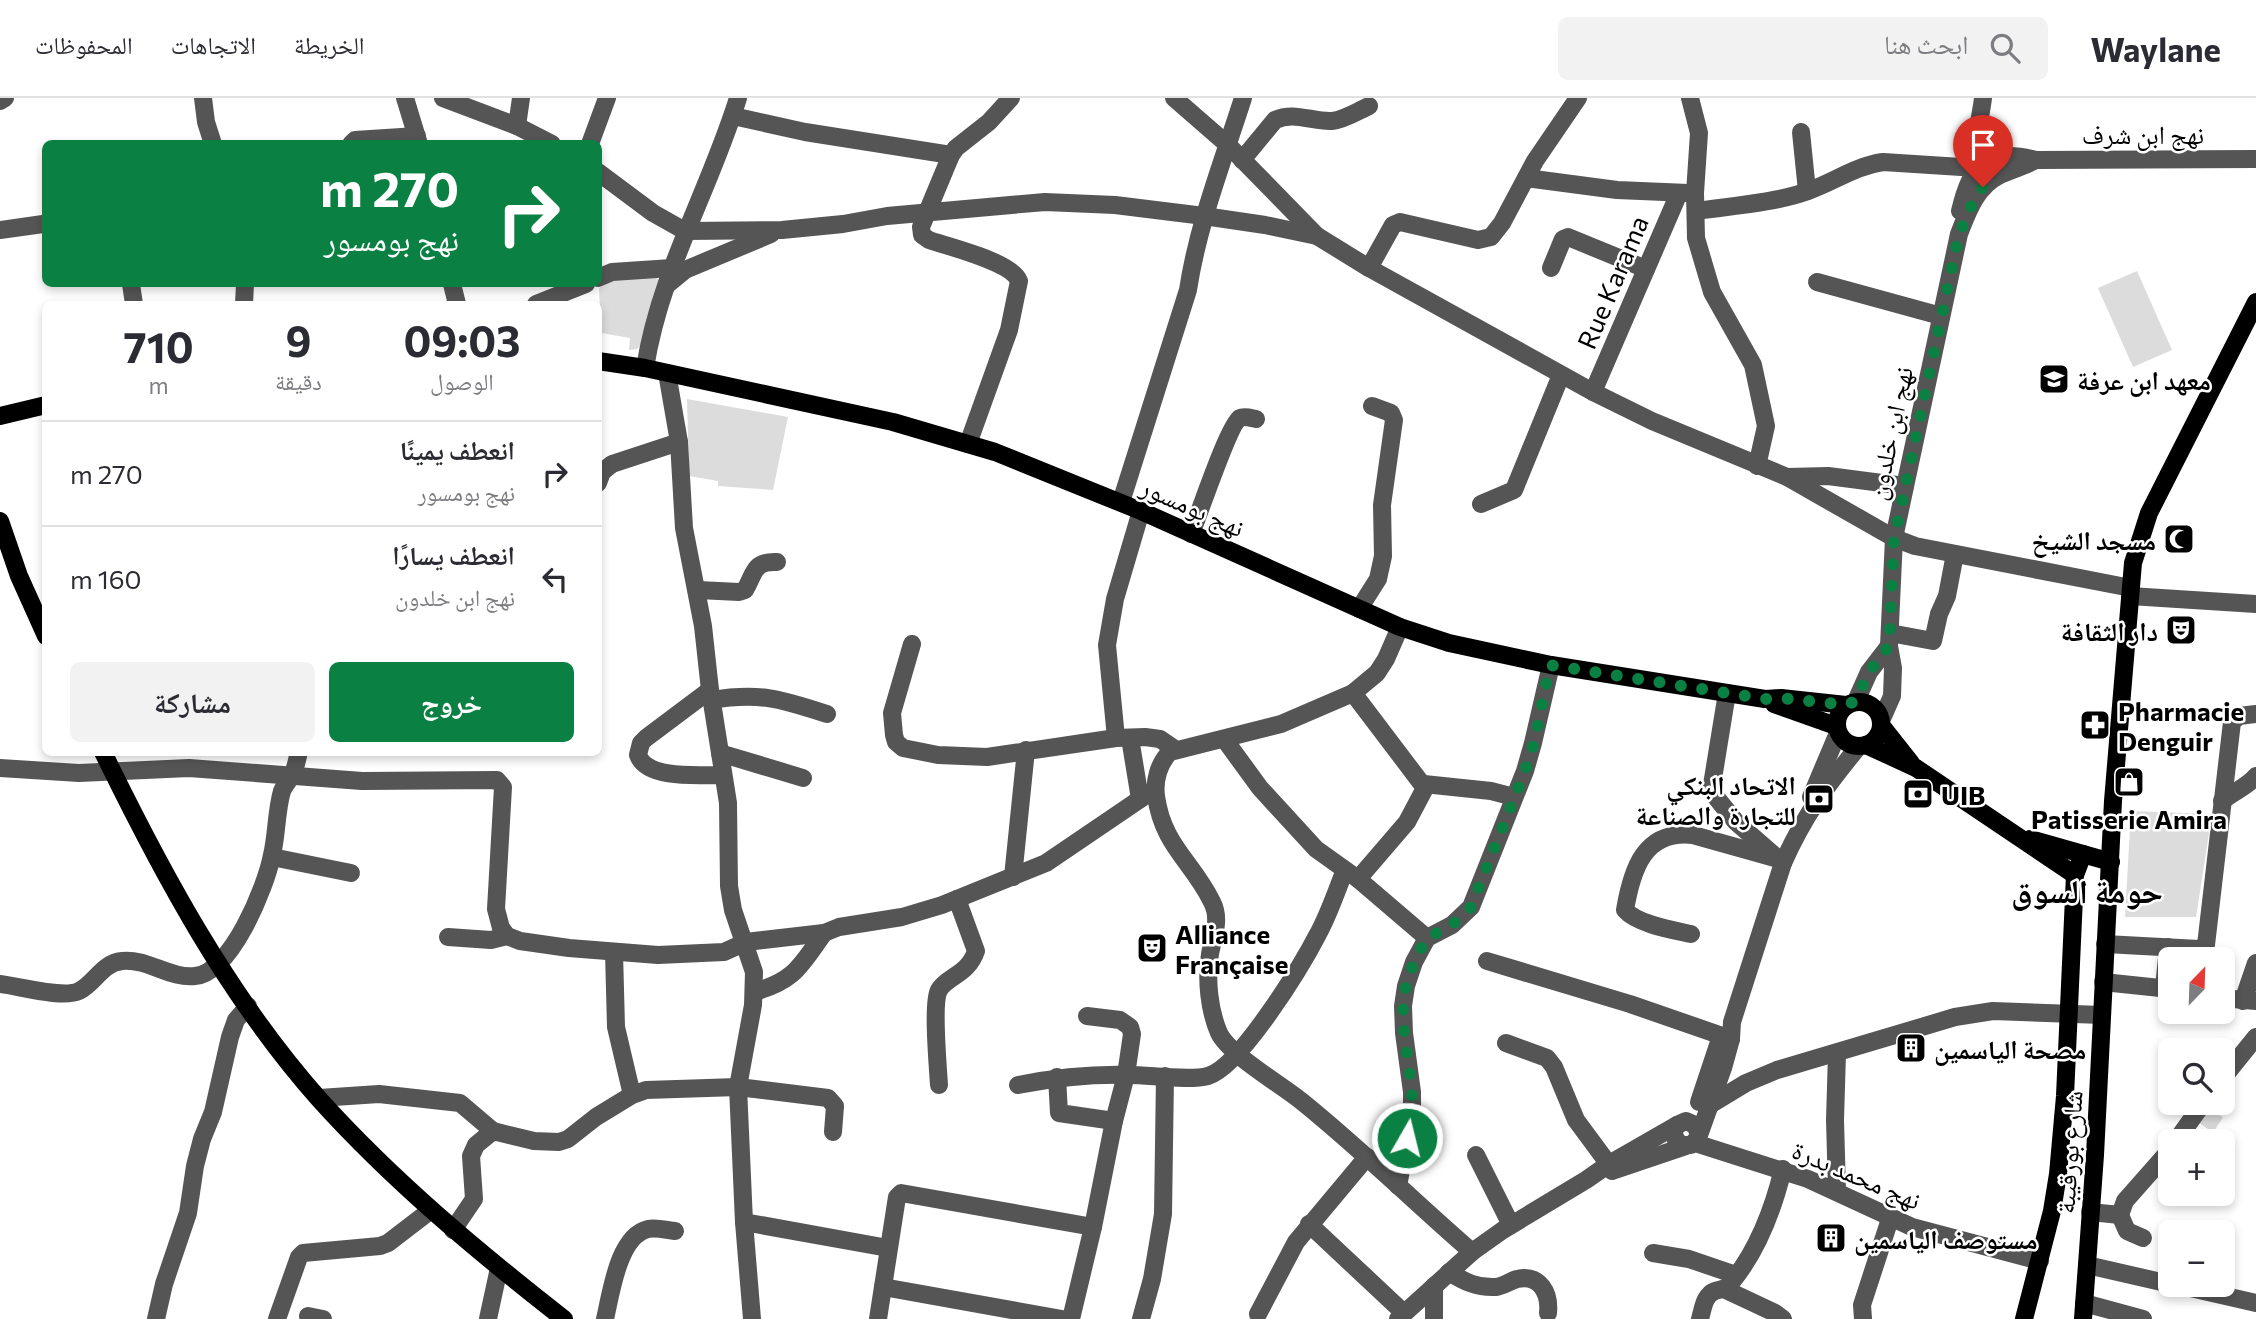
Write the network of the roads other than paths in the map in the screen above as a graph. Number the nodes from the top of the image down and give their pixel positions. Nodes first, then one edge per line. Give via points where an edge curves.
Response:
1 (5, 98) edge
2 (203, 98) edge
3 (405, 98) edge
4 (443, 98) edge
5 (522, 98) edge
6 (607, 98) edge
7 (738, 98) edge
8 (1011, 98) edge
9 (1174, 98) edge
10 (1243, 98) edge
11 (1578, 98) edge
12 (1690, 98) edge
13 (1983, 98) edge
14 (0, 101) edge
15 (1369, 106) dead end
16 (733, 116) junction
17 (517, 126) junction
18 (1801, 132) dead end
19 (212, 140) edge
20 (355, 140) edge
21 (418, 140) edge
22 (544, 140) edge
23 (591, 140) edge
24 (1228, 145) junction
25 (951, 155) junction
26 (2254, 158) edge
27 (1242, 160) junction
28 (1988, 173) junction
29 (602, 175) edge
30 (1525, 178) junction
31 (1807, 191) junction
32 (1690, 199) junction
33 (926, 212) junction
34 (1204, 216) junction
35 (42, 225) edge
36 (0, 230) edge
37 (782, 230) junction
38 (685, 231) junction
39 (1317, 236) junction
40 (1369, 268) junction
41 (1551, 268) dead end
42 (1646, 269) junction
43 (602, 276) edge
44 (670, 276) junction
45 (1817, 282) dead end
46 (578, 287) edge
47 (544, 301) edge
48 (2256, 302) edge
49 (1941, 316) junction
50 (602, 362) edge
51 (645, 368) junction
52 (667, 373) junction
53 (1561, 375) junction
54 (1593, 392) junction
55 (42, 406) edge
56 (1372, 406) dead end
57 (27, 410) junction
58 (0, 416) edge
59 (1256, 419) dead end
60 (0, 427) edge
61 (678, 442) junction
62 (968, 444) junction
63 (1757, 466) junction
64 (602, 472) edge
65 (1787, 477) junction
66 (1905, 486) junction
67 (1121, 502) junction
68 (1481, 504) dead end
69 (1141, 511) junction
70 (0, 521) edge
71 (1191, 534) junction
72 (1894, 538) junction
73 (0, 544) edge
74 (1955, 554) junction
75 (777, 562) dead end
76 (19, 576) junction
77 (698, 590) junction
78 (2131, 592) junction
79 (2256, 604) edge
80 (1359, 609) junction
81 (42, 627) edge
82 (1400, 627) junction
83 (1890, 639) junction
84 (912, 645) dead end
85 (1550, 665) junction
86 (1353, 693) junction
87 (1727, 693) junction
88 (710, 695) junction
89 (1765, 699) junction
90 (1851, 703) junction
91 (2256, 714) edge
92 (827, 715) dead end
93 (1881, 723) junction
94 (1837, 729) junction
95 (1123, 738) junction
96 (1225, 740) junction
97 (1863, 746) junction
98 (1026, 750) junction
99 (1176, 750) junction
100 (720, 753) junction
101 (105, 756) edge
102 (298, 756) edge
103 (0, 768) edge
104 (1916, 768) junction
105 (112, 772) junction
106 (293, 775) junction
107 (723, 775) junction
108 (2256, 776) edge
109 (803, 778) dead end
110 (1424, 784) junction
111 (1147, 794) junction
112 (1514, 797) junction
113 (2222, 800) junction
114 (1805, 817) junction
115 (2015, 835) junction
116 (2083, 854) junction
117 (272, 857) junction
118 (1781, 861) junction
119 (2110, 862) junction
120 (351, 873) dead end
121 (2075, 874) junction
122 (1351, 875) junction
123 (1013, 877) junction
124 (957, 899) junction
125 (824, 933) junction
126 (1691, 934) dead end
127 (507, 936) junction
128 (448, 937) dead end
129 (1427, 938) junction
130 (746, 942) junction
131 (2105, 944) junction
132 (2168, 947) edge
133 (2202, 947) edge
134 (614, 952) junction
135 (1486, 961) dead end
136 (2256, 963) edge
137 (218, 965) junction
138 (2104, 982) junction
139 (0, 984) edge
140 (2158, 988) edge
141 (754, 992) junction
142 (2249, 1001) edge
143 (247, 1006) junction
144 (2067, 1013) junction
145 (2102, 1015) junction
146 (1087, 1016) dead end
147 (1728, 1032) junction
148 (2256, 1037) edge
149 (1506, 1043) dead end
150 (1837, 1052) junction
151 (1237, 1054) junction
152 (2235, 1063) edge
153 (1126, 1075) junction
154 (1165, 1076) junction
155 (1057, 1077) junction
156 (939, 1085) dead end
157 (1018, 1085) dead end
158 (738, 1087) junction
159 (632, 1095) junction
160 (319, 1098) junction
161 (1711, 1104) junction
162 (2198, 1115) edge
163 (1114, 1121) junction
164 (1689, 1129) junction
165 (2186, 1129) edge
166 (493, 1131) junction
167 (833, 1132) dead end
168 (1476, 1155) dead end
169 (1367, 1157) junction
170 (2158, 1164) edge
171 (1611, 1167) junction
172 (1783, 1169) junction
173 (1398, 1186) junction
174 (1837, 1191) junction
175 (431, 1210) junction
176 (2090, 1212) junction
177 (2120, 1214) junction
178 (1890, 1219) junction
179 (744, 1222) junction
180 (1309, 1224) junction
181 (1511, 1225) junction
182 (1093, 1227) junction
183 (453, 1230) junction
184 (675, 1231) dead end
185 (2143, 1238) dead end
186 (888, 1248) junction
187 (1472, 1252) junction
188 (1653, 1253) dead end
189 (2040, 1261) junction
190 (2087, 1265) junction
191 (499, 1268) junction
192 (1449, 1272) junction
193 (2158, 1281) edge
194 (1730, 1282) junction
195 (1434, 1286) junction
196 (883, 1287) junction
197 (2229, 1297) edge
198 (2256, 1303) edge
199 (2083, 1311) edge
200 (1548, 1313) dead end
201 (1258, 1314) dead end
202 (1401, 1316) edge
203 (156, 1319) edge
204 (277, 1319) edge
205 (488, 1319) edge
206 (564, 1319) edge
207 (605, 1319) edge
208 (752, 1319) edge
209 (878, 1319) edge
210 (1062, 1319) edge
211 (1071, 1319) edge
212 (1142, 1319) edge
213 (1434, 1319) edge
214 (1700, 1319) edge
215 (1783, 1319) edge
216 (1863, 1319) edge
217 (2024, 1319) edge
218 (2143, 1319) edge

1 - 14 street
2 - 19 street
3 - 21 street
4 - 17 street
5 - 17 street
6 - 23 street
7 - 16 street
8 - 25 street
9 - 24 street
10 - 24 street
11 - 30 street
12 - 32 street via 1699,133
13 - 28 street via 1976,138
15 - 27 street via 1333,121 1282,117
16 - 25 street
16 - 38 street
17 - 22 street
18 - 31 street
20 - 21 street
24 - 27 street
24 - 34 street
25 - 33 street
26 - 28 street, نهج ابن شرف via 2019,157
27 - 39 street
28 - 31 street, نهج ابن شرف via 1872,163
28 - 49 street, نهج ابن خلدون via 1959,234
29 - 38 street
30 - 32 street, نهج ابن شرف
30 - 40 street via 1491,237 1478,240 1400,222 1393,225
31 - 32 street, نهج ابن شرف
32 - 42 street, Rue Karama
32 - 63 street via 1710,287 1753,365 1766,426
33 - 34 street via 1045,202
33 - 37 street
33 - 62 street via 921,227 929,240 1000,265 1019,281 1009,330
34 - 39 street
34 - 67 street via 1188,289
35 - 36 street
37 - 38 street
37 - 44 street
38 - 44 street
39 - 40 street
40 - 53 street
41 - 42 street via 1568,237
42 - 54 street, Rue Karama
43 - 44 street via 612,272
44 - 51 street
45 - 49 street
46 - 47 street
48 - 78 main road, شارع بورقيبة via 2149,513 2133,563
49 - 66 street, نهج ابن خلدون
50 - 51 main road, نهج بومسور
51 - 52 main road, نهج بومسور
52 - 61 street
52 - 62 main road, نهج بومسور via 893,422
53 - 54 street
53 - 68 street via 1514,490
54 - 63 street
55 - 57 main road
56 - 80 street via 1391,413 1394,420 1382,505 1383,556 1378,579
57 - 58 main road
57 - 60 main road
59 - 71 street via 1236,421
61 - 64 street via 612,464
61 - 77 street via 684,528
62 - 67 main road, نهج بومسور
63 - 65 street
65 - 66 street via 1828,476
65 - 72 street
66 - 72 street, نهج ابن خلدون
67 - 69 main road, نهج بومسور
69 - 71 main road, نهج بومسور
69 - 95 street via 1115,599 1107,645
70 - 76 main road
71 - 80 main road, نهج بومسور
72 - 74 street
72 - 83 street, نهج ابن خلدون
73 - 76 main road
74 - 78 street
74 - 83 street via 1933,641
75 - 77 street via 766,561 756,568 745,590
76 - 81 main road
77 - 88 street
78 - 79 street
78 - 119 main road, شارع بورقيبة
80 - 82 main road, نهج بومسور
82 - 85 main road, نهج بومسور
82 - 86 street via 1377,673
83 - 90 street
83 - 93 street, نهج ابن خلدون via 1892,696
84 - 98 street via 892,713 896,742 915,752 958,757
85 - 87 main road, نهج بومسور
85 - 112 street via 1534,743
86 - 96 street via 1281,724
86 - 110 street
87 - 89 main road, نهج بومسور
87 - 118 street via 1711,791 1737,822
88 - 92 street via 772,697
88 - 100 street
88 - 107 street via 646,738 638,755 641,763 656,770
89 - 90 main road, نهج بومسور
89 - 94 main road, نهج بومسور
90 - 93 main road, نهج بومسور via 1873,706
90 - 94 main road via 1837,718
91 - 113 street via 2232,722
93 - 97 main road via 1879,734
93 - 104 main road, نهج بومسور
94 - 97 main road, نهج بومسور via 1843,739
94 - 114 street
95 - 98 street
95 - 99 street via 1160,739
95 - 111 street
96 - 99 street
96 - 122 street via 1260,788 1316,849
97 - 104 main road, نهج بومسور
97 - 114 street
98 - 123 street
99 - 111 street via 1166,756
100 - 107 street
100 - 109 street
101 - 105 main road
102 - 106 street
103 - 105 street
104 - 115 main road, نهج بومسور
105 - 106 street via 189,768
105 - 137 main road
106 - 117 street via 282,792
106 - 127 street via 500,782 496,909
107 - 130 street via 729,886
108 - 113 street
110 - 112 street via 1491,790
110 - 122 street via 1407,822
111 - 123 street via 1046,863
111 - 151 street via 1166,835 1215,909 1210,996 1219,1033
112 - 129 street via 1471,907 1452,925
113 - 133 street
114 - 118 street
115 - 116 main road, نهج بومسور
115 - 121 main road, نهج بومسور
116 - 119 main road, نهج بومسور
116 - 121 main road, شارع بورقيبة
117 - 120 street
117 - 137 street via 243,930
118 - 126 street via 1693,835 1659,839 1640,859 1625,910 1642,920
118 - 147 street
119 - 131 main road, شارع بورقيبة
121 - 144 main road, شارع بورقيبة
122 - 129 street
122 - 151 street via 1301,964
123 - 124 street
124 - 125 street via 902,917
124 - 156 street via 976,951 964,970 938,992
125 - 130 street
125 - 141 street via 794,974 783,983
127 - 128 street via 491,940
127 - 134 street
129 - 173 street via 1414,962 1403,1006 1412,1103
130 - 134 street via 710,954
130 - 141 street
131 - 132 street
131 - 138 main road, شارع بورقيبة
134 - 159 street via 615,1027
135 - 147 street
136 - 142 street
137 - 139 street via 193,977 146,963 119,961 79,991 63,994
137 - 143 main road
138 - 140 street
138 - 145 main road, شارع بورقيبة
141 - 158 street
143 - 160 main road
143 - 203 street via 230,1037 195,1166 188,1213
144 - 145 street
144 - 150 street via 1993,1011
144 - 189 main road, شارع بورقيبة via 2058,1174
145 - 176 main road, شارع بورقيبة
146 - 153 street via 1120,1020 1130,1027
147 - 161 street
147 - 164 street
148 - 152 street
149 - 171 street via 1547,1058 1576,1120
150 - 161 street via 1777,1070
150 - 174 street
151 - 154 street via 1210,1075
151 - 169 street
153 - 154 street
153 - 155 street
153 - 163 street
154 - 212 street via 1163,1214
155 - 157 street
155 - 163 street via 1059,1113
158 - 159 street via 656,1089
158 - 167 street via 828,1098 835,1106
158 - 179 street
159 - 166 street via 559,1142
160 - 166 street via 379,1094 460,1103
160 - 175 main road
161 - 164 street
162 - 165 street
163 - 182 street
164 - 171 street
164 - 172 street, نهج محمد بدرة
166 - 183 street via 476,1145 471,1156 474,1199
168 - 181 street
169 - 173 street
169 - 180 street
170 - 177 street via 2125,1201
171 - 181 street
172 - 174 street, نهج محمد بدرة
172 - 194 street via 1775,1203 1754,1249
173 - 187 street
174 - 178 street, نهج محمد بدرة
175 - 183 main road
175 - 204 street via 387,1243 303,1253
176 - 177 street
176 - 190 main road, شارع بورقيبة
177 - 185 street via 2127,1231
178 - 189 street, نهج محمد بدرة
178 - 216 street via 1862,1305
179 - 186 street
179 - 208 street
180 - 201 street
180 - 202 street
181 - 187 street
182 - 186 street via 904,1193 897,1198
182 - 211 street
183 - 191 main road
184 - 207 street via 647,1229 630,1240
186 - 196 street
187 - 192 street
188 - 194 street via 1689,1259
189 - 217 main road, شارع بورقيبة
190 - 193 street
190 - 199 main road, شارع بورقيبة
191 - 205 street
191 - 206 main road
192 - 195 street
192 - 200 street via 1482,1287 1534,1280 1548,1294
194 - 214 street via 1707,1297
194 - 215 street
195 - 202 street
195 - 213 street
196 - 209 street
196 - 210 street
197 - 198 street
199 - 218 street

